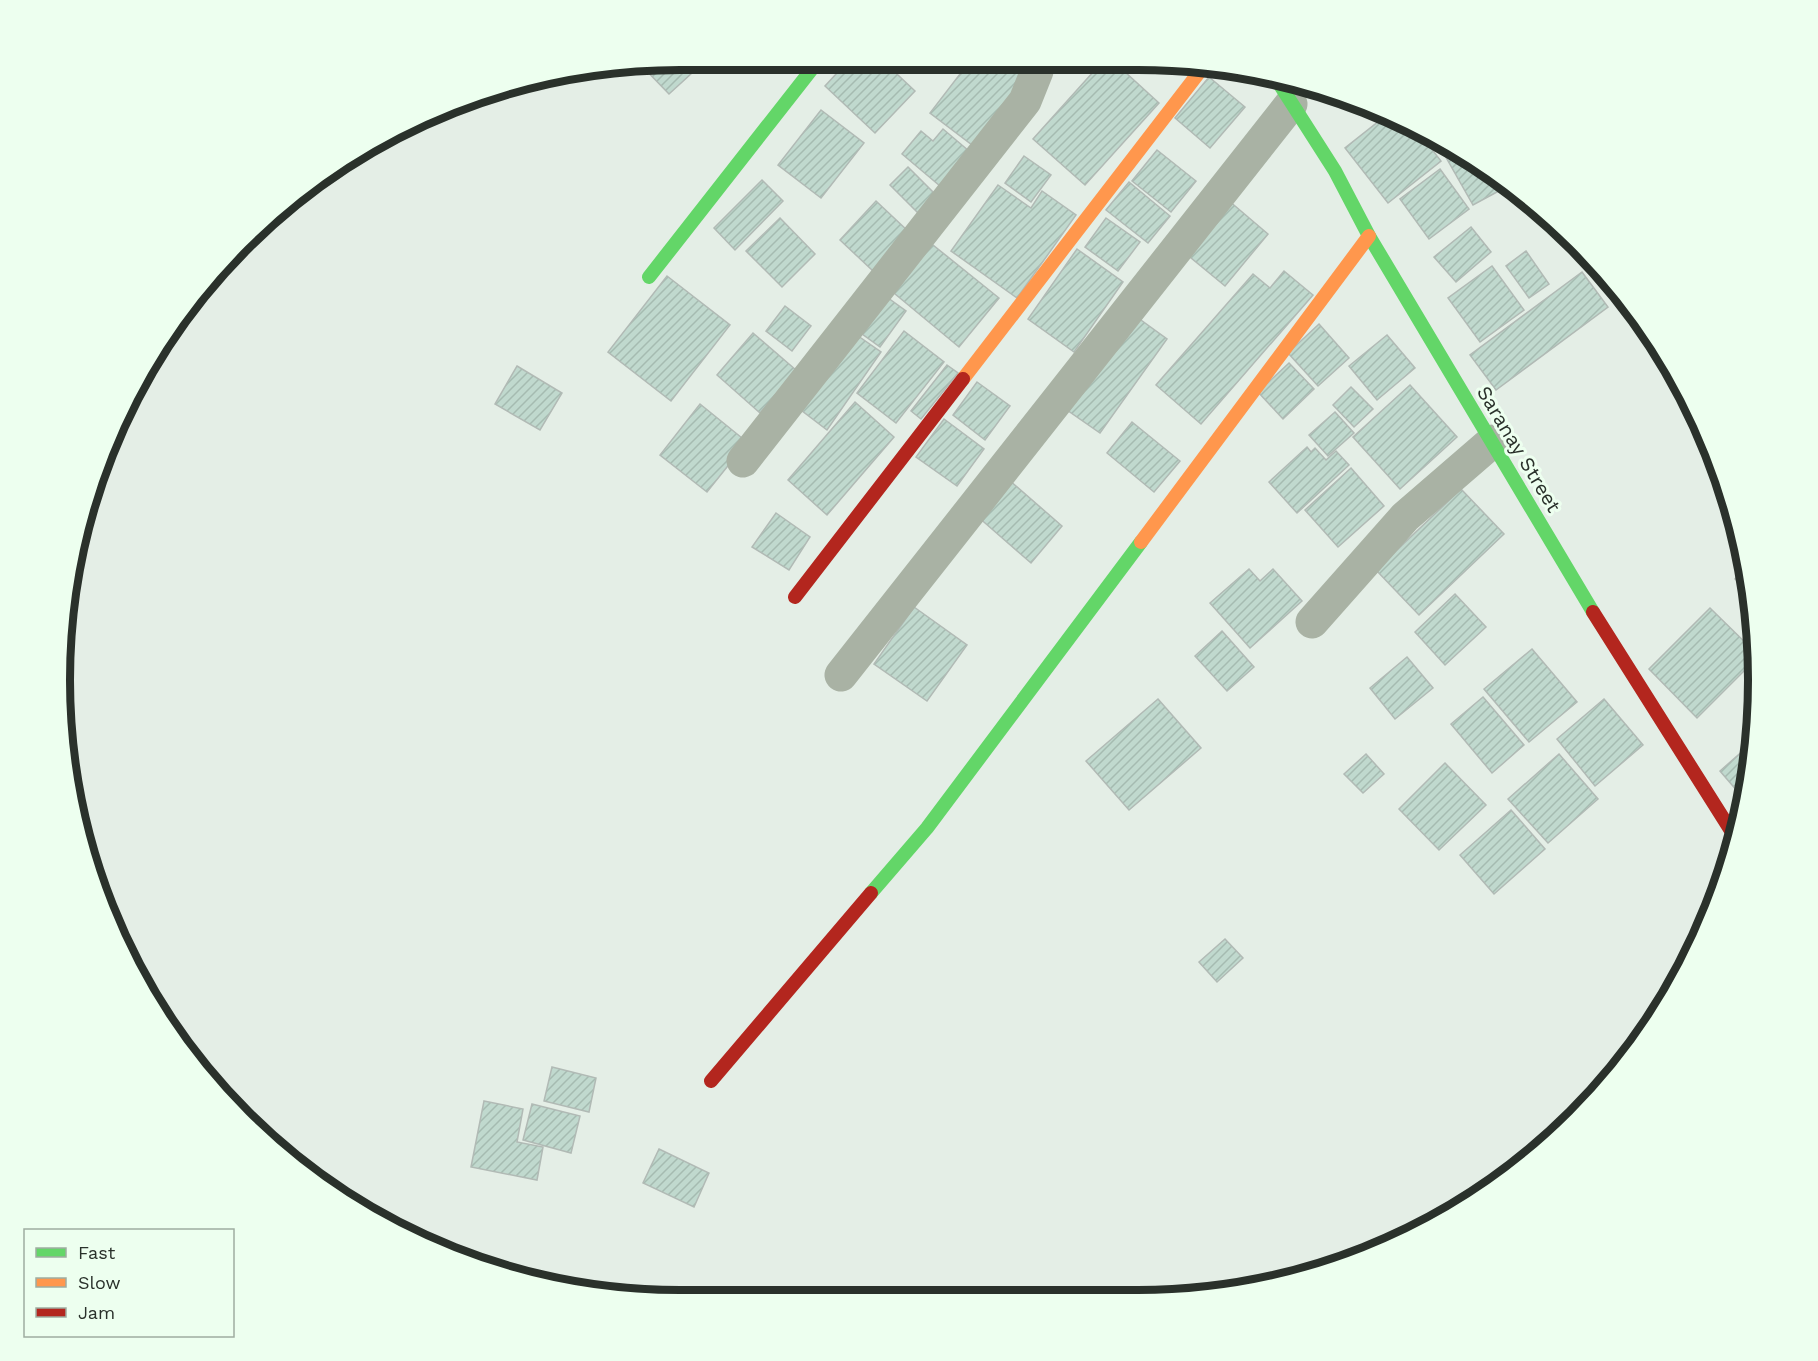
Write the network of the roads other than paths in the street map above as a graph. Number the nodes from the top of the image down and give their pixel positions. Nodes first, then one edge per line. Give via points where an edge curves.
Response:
1 (811, 70) edge
2 (1037, 70) edge
3 (1198, 74) edge
4 (1283, 91) edge
5 (1369, 236) junction
6 (649, 277) dead end
7 (1492, 441) junction
8 (743, 461) dead end
9 (795, 597) dead end
10 (1312, 622) dead end
11 (842, 675) dead end
12 (1729, 828) edge
13 (711, 1081) dead end

1 - 6 street
2 - 8 street via 1025,101
3 - 9 street
4 - 5 street, Saranay Street via 1335,171
4 - 11 street
5 - 7 street, Saranay Street
5 - 13 street via 927,828
7 - 10 street via 1405,517
7 - 12 street, Saranay Street via 1587,603

